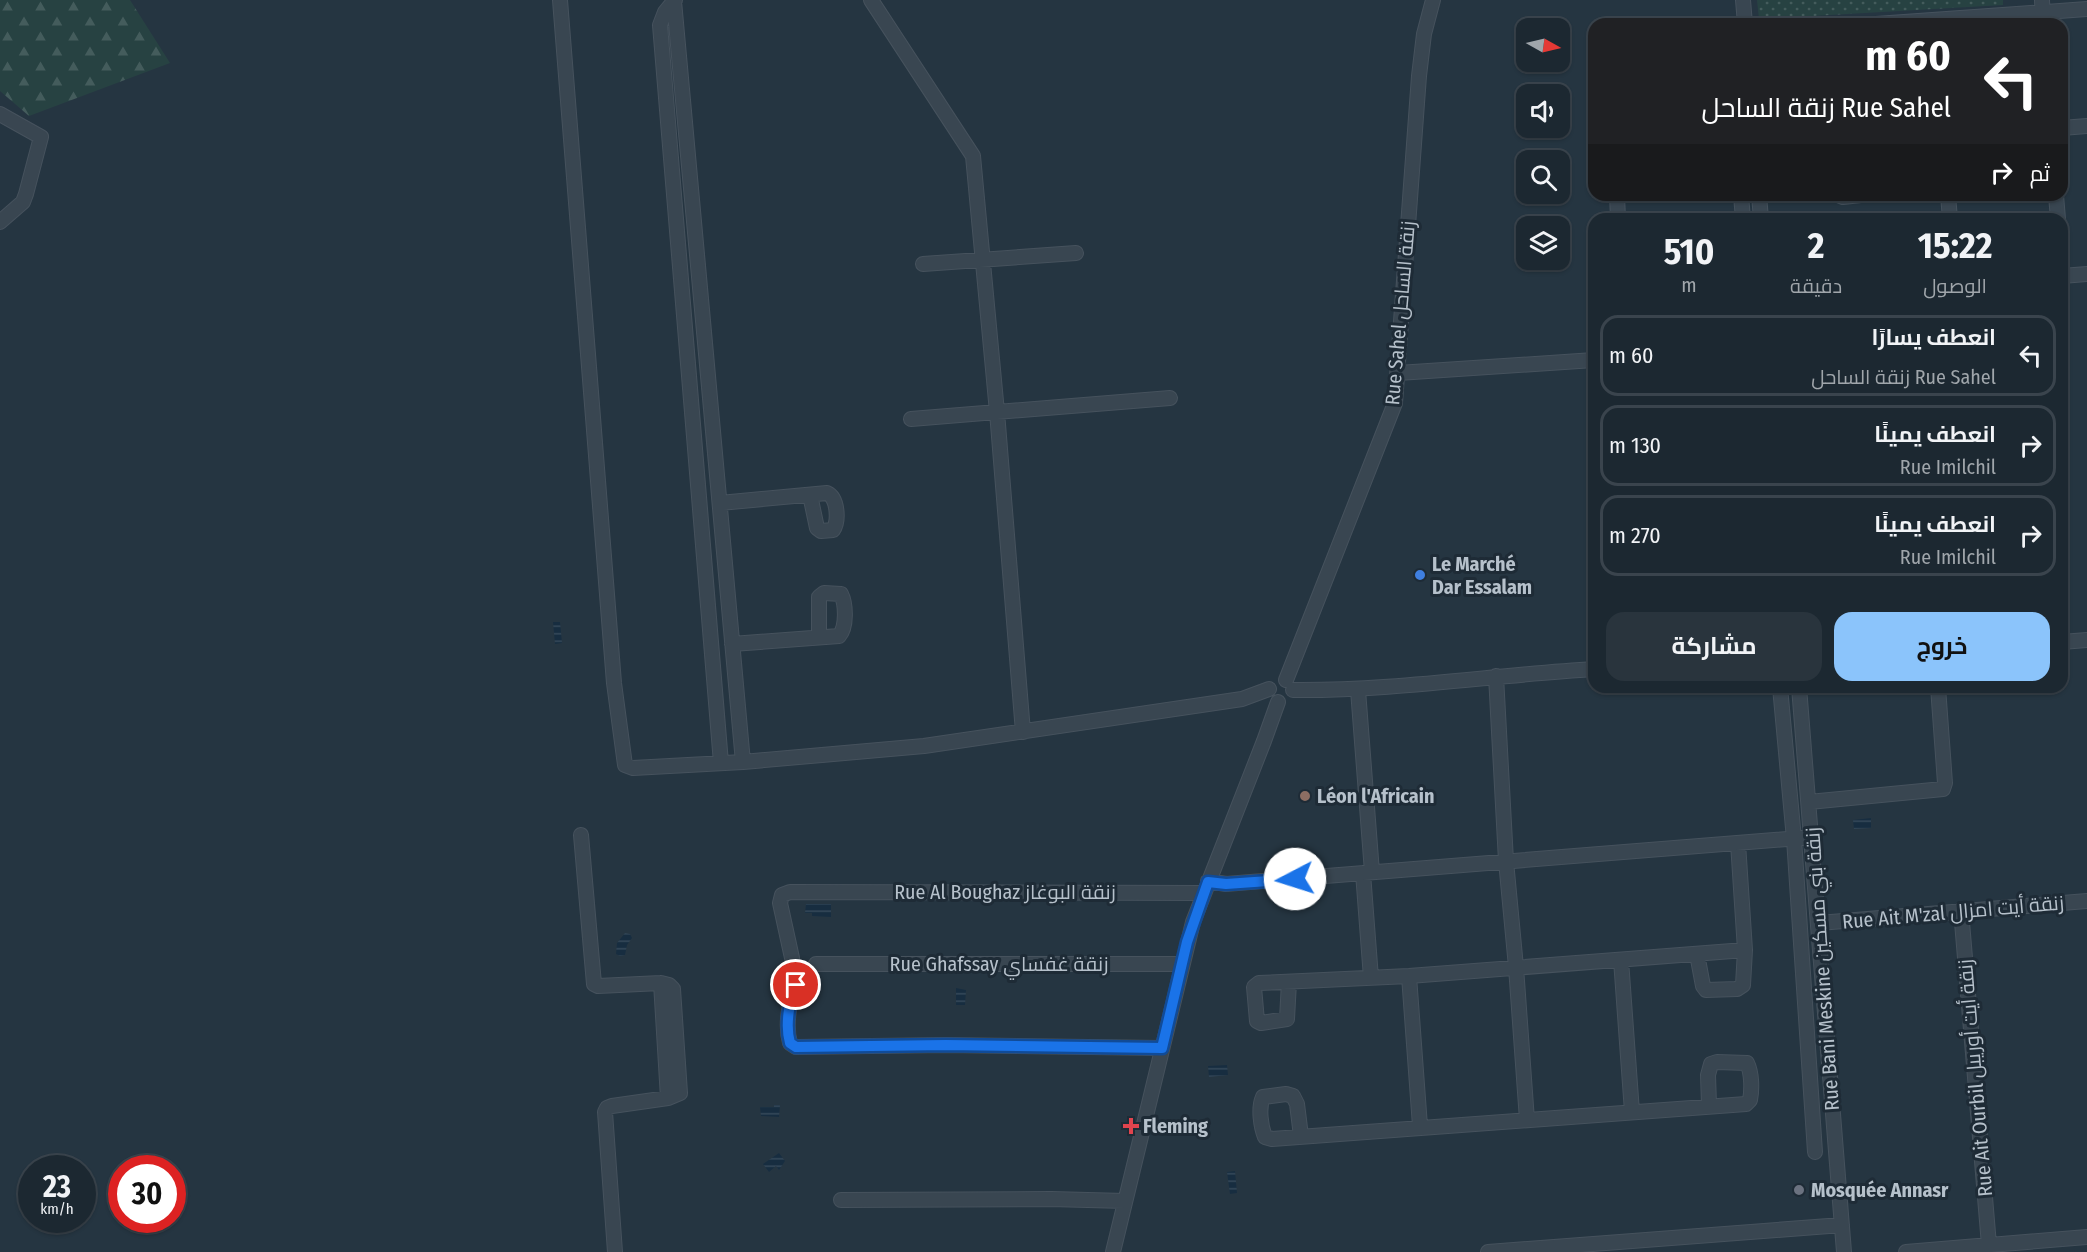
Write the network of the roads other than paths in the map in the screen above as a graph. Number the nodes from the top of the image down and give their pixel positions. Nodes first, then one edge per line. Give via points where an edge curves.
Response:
1 (560, 0) edge
2 (674, 0) edge
3 (871, 0) edge
4 (1433, 0) edge
5 (1743, 0) edge
6 (2014, 7) edge
7 (2087, 9) edge
8 (2042, 12) edge
9 (1744, 18) edge
10 (1925, 18) edge
11 (0, 114) edge
12 (2087, 126) edge
13 (2068, 128) edge
14 (0, 222) edge
15 (1076, 253) dead end
16 (982, 260) junction
17 (922, 264) dead end
18 (2087, 274) edge
19 (2068, 275) edge
20 (1588, 360) edge
21 (1398, 373) junction
22 (1170, 398) dead end
23 (997, 412) junction
24 (911, 419) dead end
25 (716, 444) junction
26 (696, 445) junction
27 (810, 495) dead end
28 (720, 503) junction
29 (819, 637) dead end
30 (2087, 640) edge
31 (2068, 642) edge
32 (732, 644) junction
33 (1588, 669) edge
34 (1496, 676) junction
35 (1289, 685) junction
36 (1269, 689) junction
37 (1358, 690) junction
38 (1781, 693) edge
39 (1800, 693) edge
40 (1938, 693) edge
41 (1278, 702) junction
42 (1023, 732) junction
43 (743, 762) junction
44 (721, 763) junction
45 (1809, 802) junction
46 (581, 835) dead end
47 (1812, 837) junction
48 (1794, 838) junction
49 (1738, 843) junction
50 (1506, 861) junction
51 (1367, 873) junction
52 (1206, 887) junction
53 (2087, 901) edge
54 (1961, 910) junction
55 (1819, 922) junction
56 (1744, 950) junction
57 (1697, 954) junction
58 (792, 958) dead end
59 (1621, 960) junction
60 (816, 964) dead end
61 (1182, 964) junction
62 (1516, 967) junction
63 (1409, 976) junction
64 (1371, 978) junction
65 (1289, 982) dead end
66 (796, 985) dead end
67 (1162, 1048) junction
68 (1709, 1105) dead end
69 (1632, 1112) junction
70 (1527, 1120) junction
71 (1420, 1126) junction
72 (1301, 1136) dead end
73 (1815, 1152) dead end
74 (841, 1200) dead end
75 (1125, 1201) junction
76 (1842, 1225) junction
77 (2087, 1238) edge
78 (1989, 1245) junction
79 (1517, 1251) edge
80 (615, 1252) edge
81 (1113, 1252) edge
82 (1488, 1252) edge
83 (1844, 1252) edge
84 (1906, 1252) edge

1 - 44 street via 623,760 633,768
2 - 25 street
2 - 26 street via 660,25
3 - 16 street via 973,156
4 - 21 street, Rue Sahel زنقة الساحل via 1419,76
5 - 9 street
6 - 8 street
6 - 10 street
7 - 8 street
11 - 14 street via 41,137 27,194
12 - 13 street
15 - 16 street
16 - 17 street
16 - 23 street
18 - 19 street
20 - 21 street
21 - 35 street, Rue Sahel زنقة الساحل via 1391,415
22 - 23 street
23 - 24 street
23 - 42 street
25 - 26 street
25 - 28 street
26 - 44 street
27 - 28 street
28 - 32 street
29 - 32 street
30 - 31 street
32 - 43 street
33 - 34 street
34 - 37 street
34 - 50 street
35 - 36 street via 1275,680
35 - 37 street
35 - 41 street via 1289,699
36 - 41 street
36 - 42 street via 1242,699
37 - 51 street
38 - 48 street
39 - 45 street, Rue Bani Meskine زنقة بني مسكين
40 - 45 street via 1946,783 1943,789
41 - 52 street
42 - 43 street via 924,746
43 - 44 street
45 - 47 street, Rue Bani Meskine زنقة بني مسكين
46 - 80 street via 594,984 669,985 673,989 678,1046 678,1096 621,1104 606,1110
47 - 48 street, Rue Al Boughaz زنقة البوغاز
47 - 55 street, Rue Bani Meskine زنقة بني مسكين
48 - 49 street, Rue Al Boughaz زنقة البوغاز
48 - 73 street
49 - 50 street, Rue Al Boughaz زنقة البوغاز
49 - 56 street
50 - 51 street, Rue Al Boughaz زنقة البوغاز
50 - 62 street
51 - 52 street, Rue Al Boughaz زنقة البوغاز
51 - 64 street
52 - 58 street, Rue Al Boughaz زنقة البوغاز via 786,893 780,899 780,907
52 - 61 street
53 - 54 street, Rue Ait M'zal زنقة أيت امزال
54 - 55 street, Rue Ait M'zal زنقة أيت امزال
54 - 78 street, Rue Ait Ourbil زنقة أيت أوريبل
55 - 76 street, Rue Bani Meskine زنقة بني مسكين
56 - 57 street
56 - 57 street via 1744,980 1737,988 1704,988
57 - 59 street
59 - 62 street
59 - 69 street
60 - 61 street, Rue Ghafssay زنقة غفساي
61 - 67 street
62 - 63 street
62 - 70 street
63 - 64 street
63 - 71 street
64 - 65 street
66 - 67 street via 788,1032 790,1043 796,1047
67 - 75 street
68 - 69 street
69 - 70 street
70 - 71 street
71 - 72 street
74 - 75 street
75 - 81 street
76 - 79 street
76 - 83 street, Rue Bani Meskine زنقة بني مسكين
77 - 78 street
78 - 84 street
79 - 82 street

